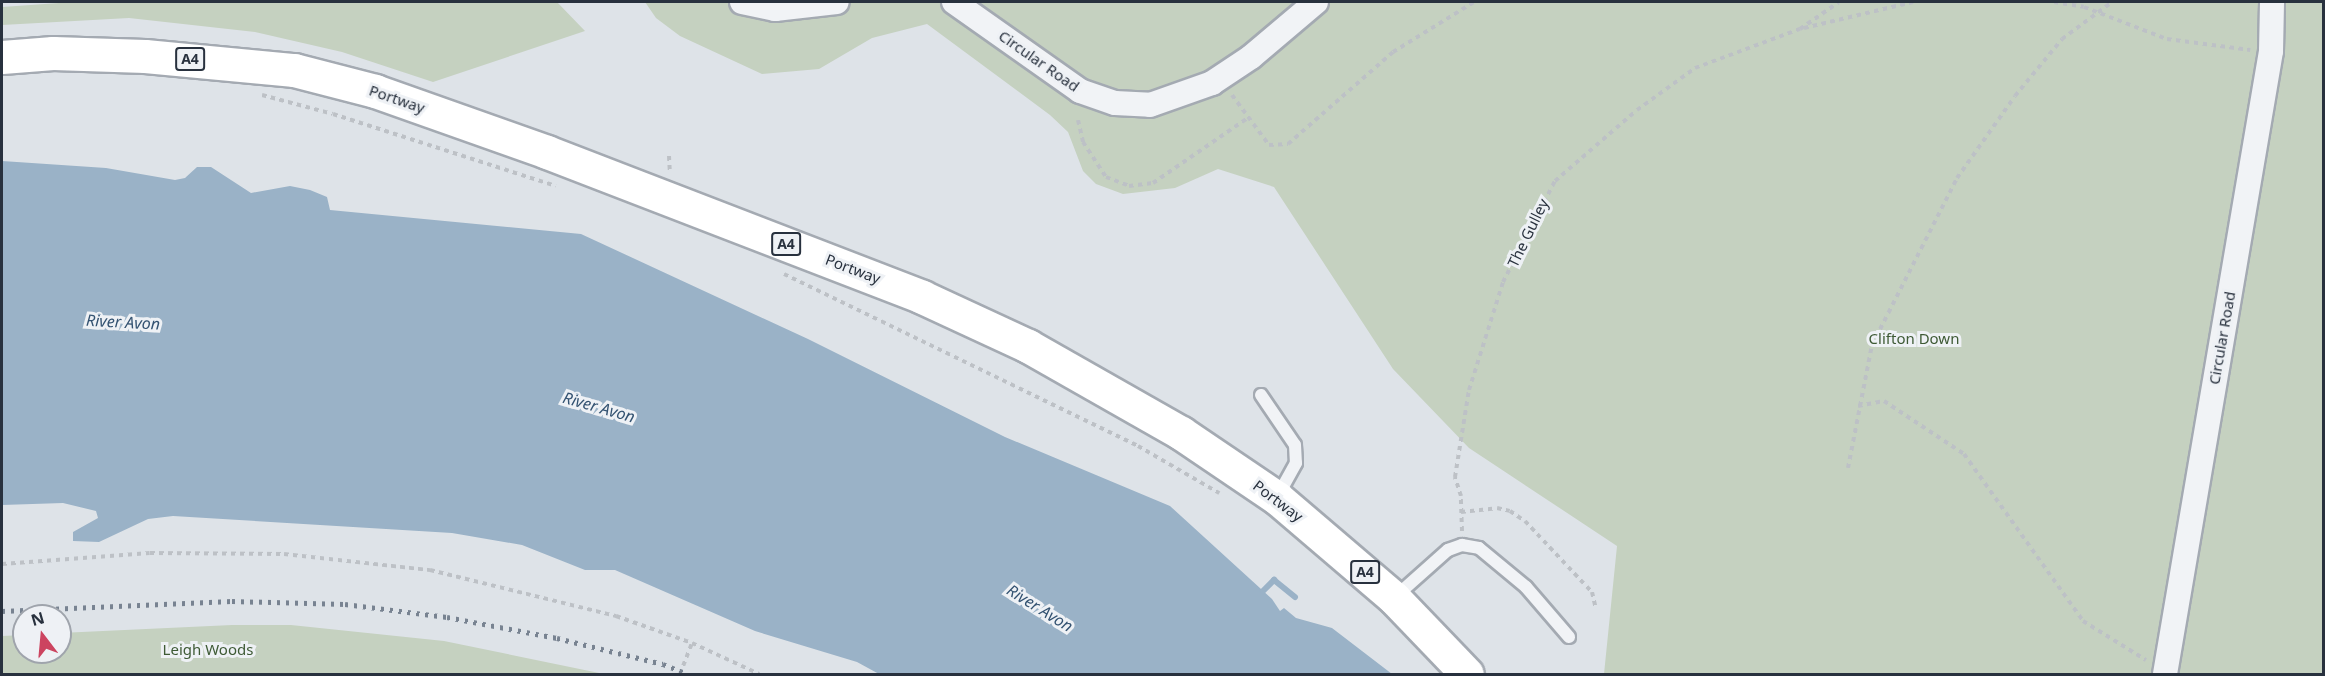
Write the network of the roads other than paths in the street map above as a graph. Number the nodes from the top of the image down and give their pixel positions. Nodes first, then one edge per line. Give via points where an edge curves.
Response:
1 (742, 2) edge
2 (837, 2) edge
3 (954, 2) edge
4 (1316, 2) edge
5 (2272, 2) edge
6 (2, 57) edge
7 (1261, 395) dead end
8 (1277, 498) junction
9 (1394, 598) junction
10 (1569, 636) dead end
11 (2160, 670) edge
12 (1467, 675) edge

1 - 2 street via 776,9
3 - 4 street, Circular Road via 1080,91 1115,103 1150,105 1212,83 1251,57
5 - 11 street, Circular Road via 2271,51
6 - 8 highway, Portway / A4 via 53,53 212,61 294,70 375,91 547,152 922,297 1028,346 1181,432
7 - 8 lane via 1294,445 1296,462
8 - 9 highway, Portway / A4
9 - 10 lane via 1442,554 1462,546 1479,548 1501,564
9 - 12 highway, Portway / A4

